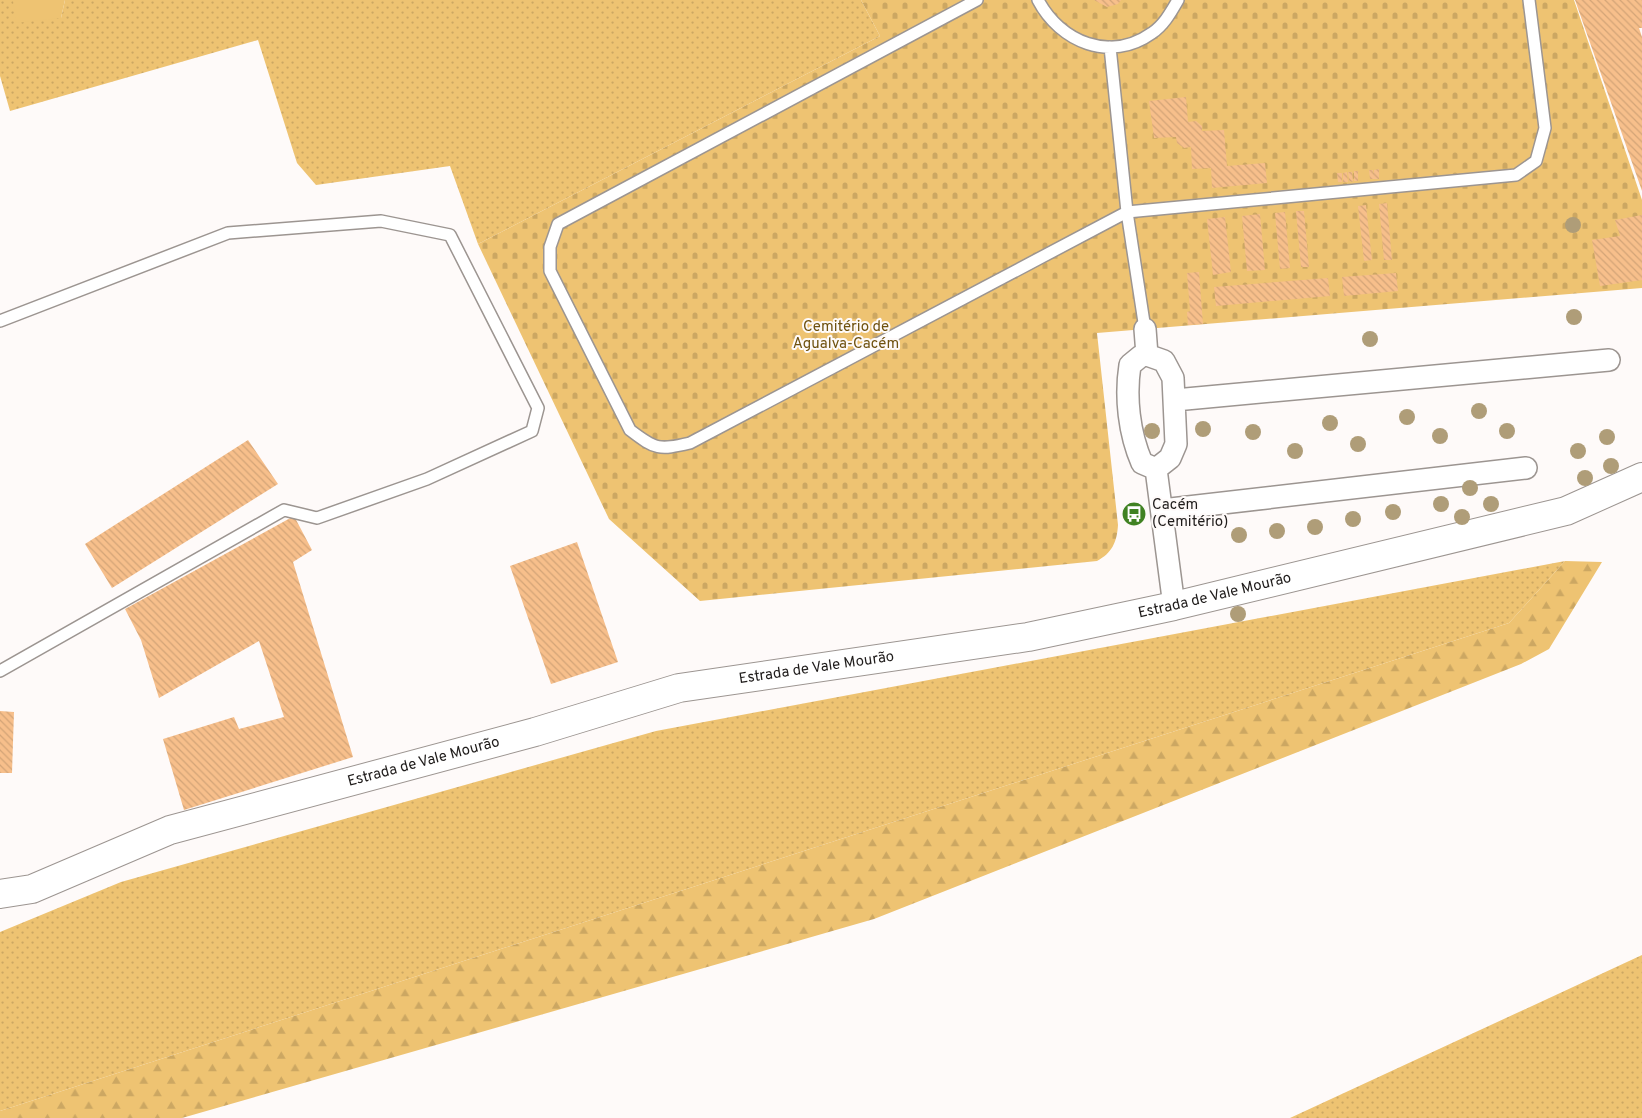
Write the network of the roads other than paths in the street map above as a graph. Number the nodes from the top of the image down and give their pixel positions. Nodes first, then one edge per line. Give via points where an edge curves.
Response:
1 (977, 0) edge
2 (1038, 0) edge
3 (1178, 0) edge
4 (1529, 0) edge
5 (1110, 47) junction
6 (1127, 212) junction
7 (0, 321) edge
8 (1145, 329) joint
9 (1147, 355) junction
10 (1609, 360) dead end
11 (1175, 400) junction
12 (1526, 468) dead end
13 (1156, 469) junction
14 (1642, 477) edge
15 (1162, 510) junction
16 (1174, 606) junction
17 (0, 671) edge
18 (0, 894) edge

1 - 6 lane via 558,224 550,247 550,271 630,430 646,442 665,449 690,443
2 - 5 lane via 1046,17 1064,33 1086,44
3 - 5 lane via 1168,18 1152,33 1132,44
4 - 6 lane via 1545,128 1536,160 1516,175
5 - 6 lane
6 - 8 lane
7 - 17 lane via 228,233 381,221 450,235 538,408 532,431 427,479 317,518 284,510
8 - 9 street
9 - 11 street via 1164,362 1173,378
9 - 13 street via 1130,365 1127,386 1134,446 1142,463
10 - 11 street
11 - 13 street via 1176,444 1170,458
12 - 15 street
13 - 15 street
14 - 16 street, Estrada de Vale Mourão via 1566,511
15 - 16 street
16 - 18 street, Estrada de Vale Mourão via 1028,637 679,688 535,732 170,830 32,889

